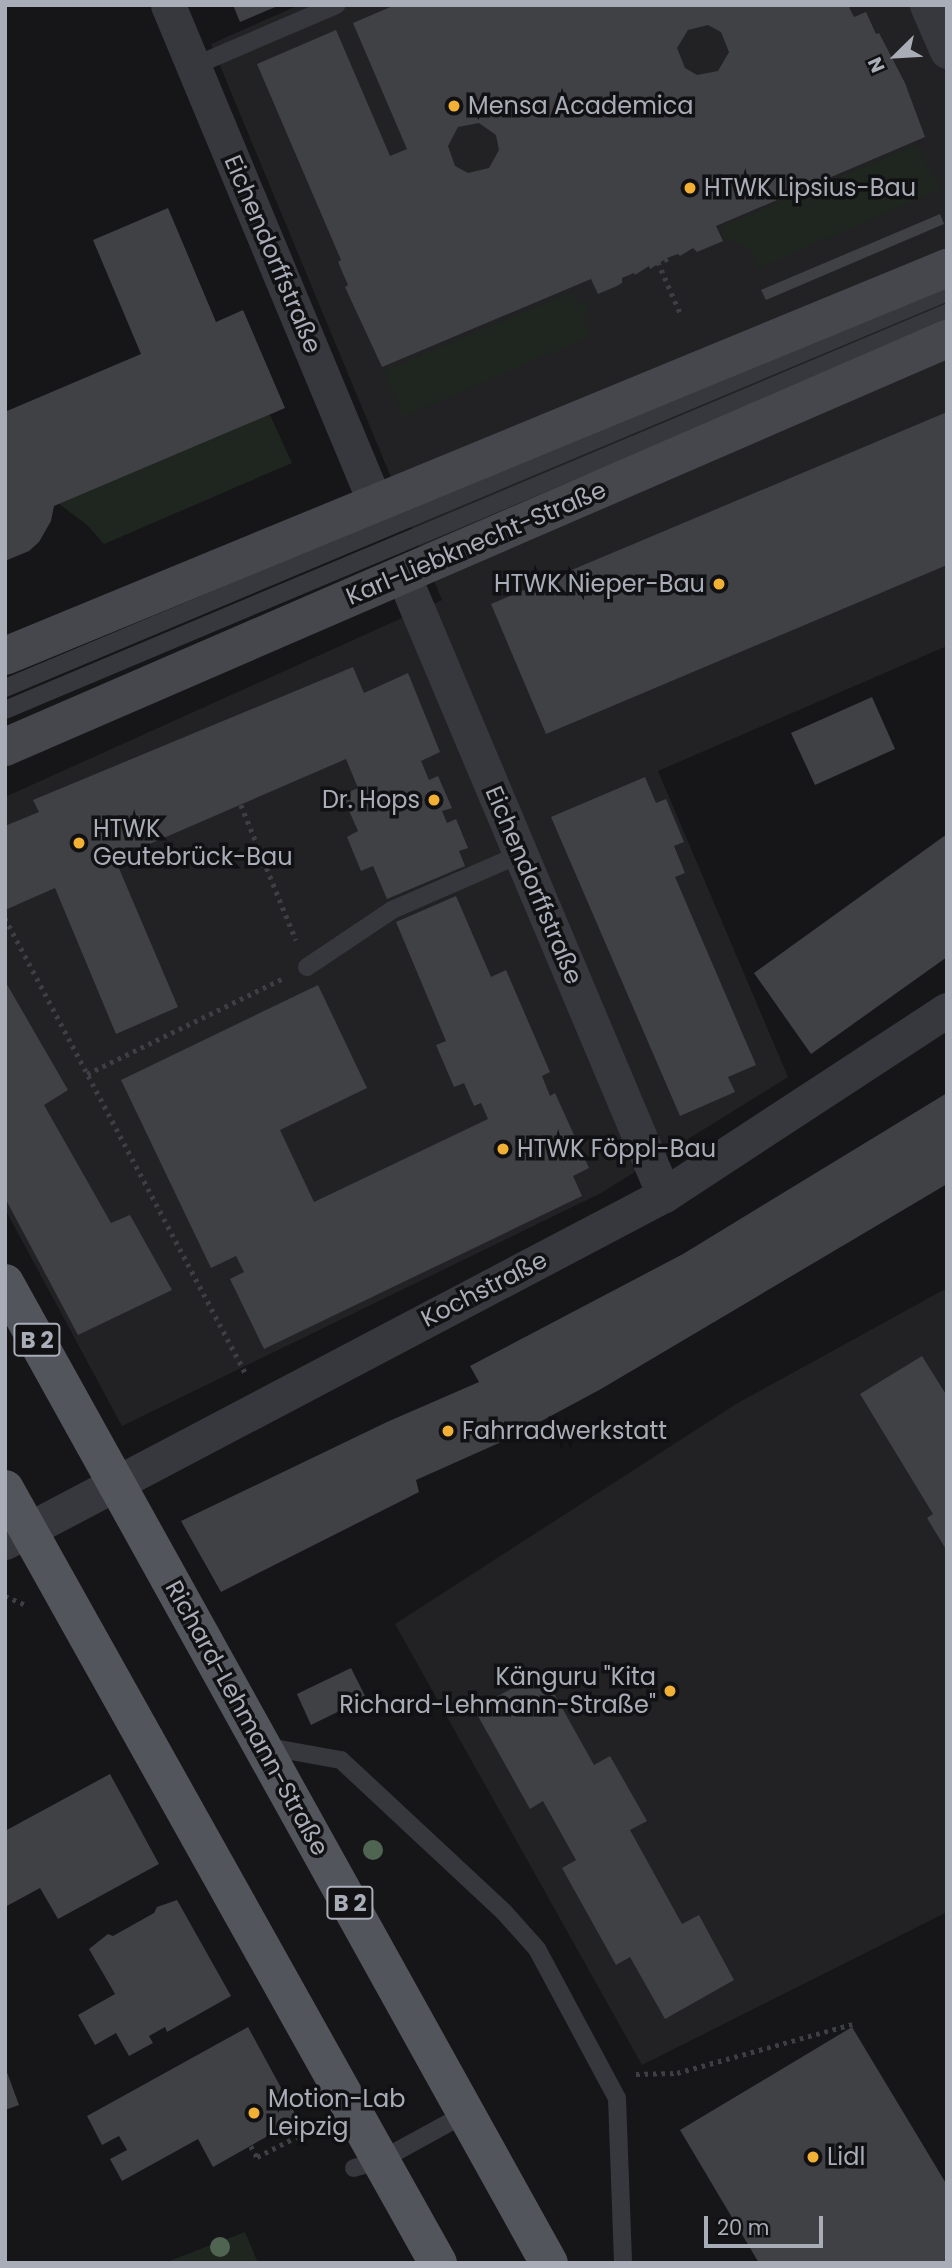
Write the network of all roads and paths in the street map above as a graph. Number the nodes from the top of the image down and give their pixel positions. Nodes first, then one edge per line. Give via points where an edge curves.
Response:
1 (168, 5) edge
2 (336, 5) edge
3 (927, 5) edge
4 (947, 51) edge
5 (194, 66) junction
6 (658, 262) dead end
7 (947, 268) edge
8 (947, 292) edge
9 (947, 313) edge
10 (681, 315) dead end
11 (947, 340) edge
12 (376, 505) junction
13 (403, 575) junction
14 (5, 656) edge
15 (5, 688) edge
16 (5, 710) edge
17 (5, 747) edge
18 (241, 804) dead end
19 (521, 855) junction
20 (5, 918) edge
21 (307, 967) junction
22 (947, 1010) edge
23 (88, 1074) junction
24 (664, 1195) junction
25 (5, 1283) edge
26 (243, 1367) dead end
27 (116, 1481) junction
28 (5, 1489) edge
29 (17, 1536) edge
30 (262, 1746) junction
31 (852, 2024) dead end
32 (604, 2074) junction
33 (467, 2113) junction
34 (328, 2122) dead end
35 (251, 2146) dead end
36 (367, 2164) junction
37 (438, 2263) edge
38 (549, 2263) edge
39 (622, 2263) edge

1 - 5 street, Eichendorffstraße
2 - 5 lane
3 - 4 street
5 - 12 street, Eichendorffstraße
6 - 10 path
7 - 12 main road
8 - 15 lane
9 - 16 lane
11 - 13 main road, Karl-Liebknecht-Straße
12 - 14 main road
13 - 17 main road, Karl-Liebknecht-Straße
13 - 19 street, Eichendorffstraße
18 - 21 path
19 - 21 lane via 392,910
19 - 24 street, Eichendorffstraße
20 - 23 path
21 - 23 path
22 - 24 street, Kochstraße
23 - 26 path
24 - 27 street, Kochstraße
25 - 27 main road, Richard-Lehmann-Straße / B 2
27 - 29 street, Kochstraße
27 - 30 main road, Richard-Lehmann-Straße / B 2
28 - 29 main road
29 - 36 main road
30 - 32 lane via 341,1760 504,1912 537,1949
30 - 33 main road, Richard-Lehmann-Straße / B 2
31 - 32 path via 677,2073
32 - 39 lane via 617,2098
33 - 36 lane
33 - 38 main road, Richard-Lehmann-Straße / B 2
34 - 35 path via 257,2157
36 - 37 main road

